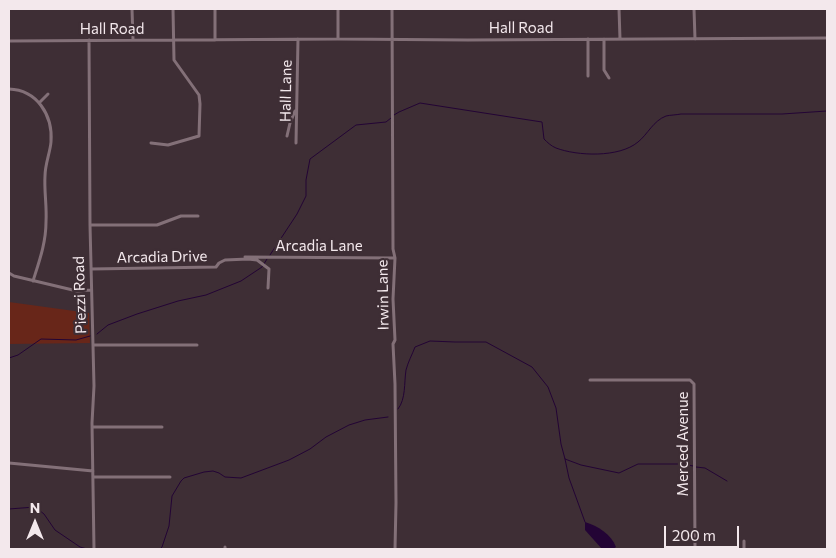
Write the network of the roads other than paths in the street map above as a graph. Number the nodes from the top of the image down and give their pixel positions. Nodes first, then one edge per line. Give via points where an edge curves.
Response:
1 (132, 9) edge
2 (173, 9) edge
3 (215, 9) edge
4 (338, 9) edge
5 (392, 9) edge
6 (619, 9) edge
7 (694, 9) edge
8 (827, 38) edge
9 (298, 39) junction
10 (338, 39) junction
11 (588, 39) junction
12 (604, 39) junction
13 (620, 39) junction
14 (695, 39) junction
15 (89, 40) junction
16 (133, 40) junction
17 (173, 40) junction
18 (215, 40) junction
19 (392, 40) junction
20 (9, 41) edge
21 (588, 76) dead end
22 (609, 78) dead end
23 (9, 89) edge
24 (48, 94) dead end
25 (39, 103) junction
26 (297, 108) junction
27 (287, 136) dead end
28 (151, 143) dead end
29 (296, 143) dead end
30 (198, 216) dead end
31 (90, 225) junction
32 (244, 257) dead end
33 (394, 258) junction
34 (91, 269) junction
35 (9, 273) edge
36 (33, 281) junction
37 (268, 288) dead end
38 (92, 290) junction
39 (93, 345) junction
40 (196, 345) dead end
41 (590, 380) dead end
42 (92, 427) junction
43 (162, 427) dead end
44 (9, 463) edge
45 (93, 471) junction
46 (93, 477) junction
47 (170, 477) dead end
48 (744, 541) dead end
49 (94, 549) edge
50 (395, 549) edge
51 (695, 549) edge
52 (744, 549) edge

1 - 16 street
2 - 17 street
3 - 18 street
4 - 10 street
5 - 19 street, Irwin Lane
6 - 13 street
7 - 14 street
8 - 14 street, Hall Road
9 - 10 street, Hall Road
9 - 18 street, Hall Road
9 - 26 street, Hall Lane
10 - 19 street, Hall Road
11 - 12 street, Hall Road
11 - 19 street, Hall Road
11 - 21 street
12 - 13 street, Hall Road
12 - 22 street via 604,70
13 - 14 street, Hall Road
15 - 16 street, Hall Road
15 - 20 street, Hall Road
15 - 31 street, Piezzi Road
16 - 17 street, Hall Road
17 - 18 street, Hall Road
17 - 28 street via 174,60 199,95 199,136 168,145
19 - 33 street, Irwin Lane
23 - 25 street via 28,94
24 - 25 street
25 - 36 street via 47,114 51,143 44,186 45,238
26 - 27 street
26 - 29 street, Hall Lane
30 - 31 street via 181,216 157,226
31 - 34 street, Piezzi Road
32 - 33 street, Arcadia Lane
33 - 50 street, Irwin Lane
34 - 37 street, Arcadia Drive via 216,267 219,262 228,260 257,260 269,269
34 - 38 street, Piezzi Road
35 - 36 street
36 - 38 street via 76,291
38 - 39 street, Piezzi Road
39 - 40 street
39 - 42 street, Piezzi Road
41 - 51 street, Merced Avenue via 690,380 694,384
42 - 43 street
42 - 45 street, Piezzi Road
44 - 45 street
45 - 46 street, Piezzi Road
46 - 47 street
46 - 49 street, Piezzi Road
48 - 52 street

